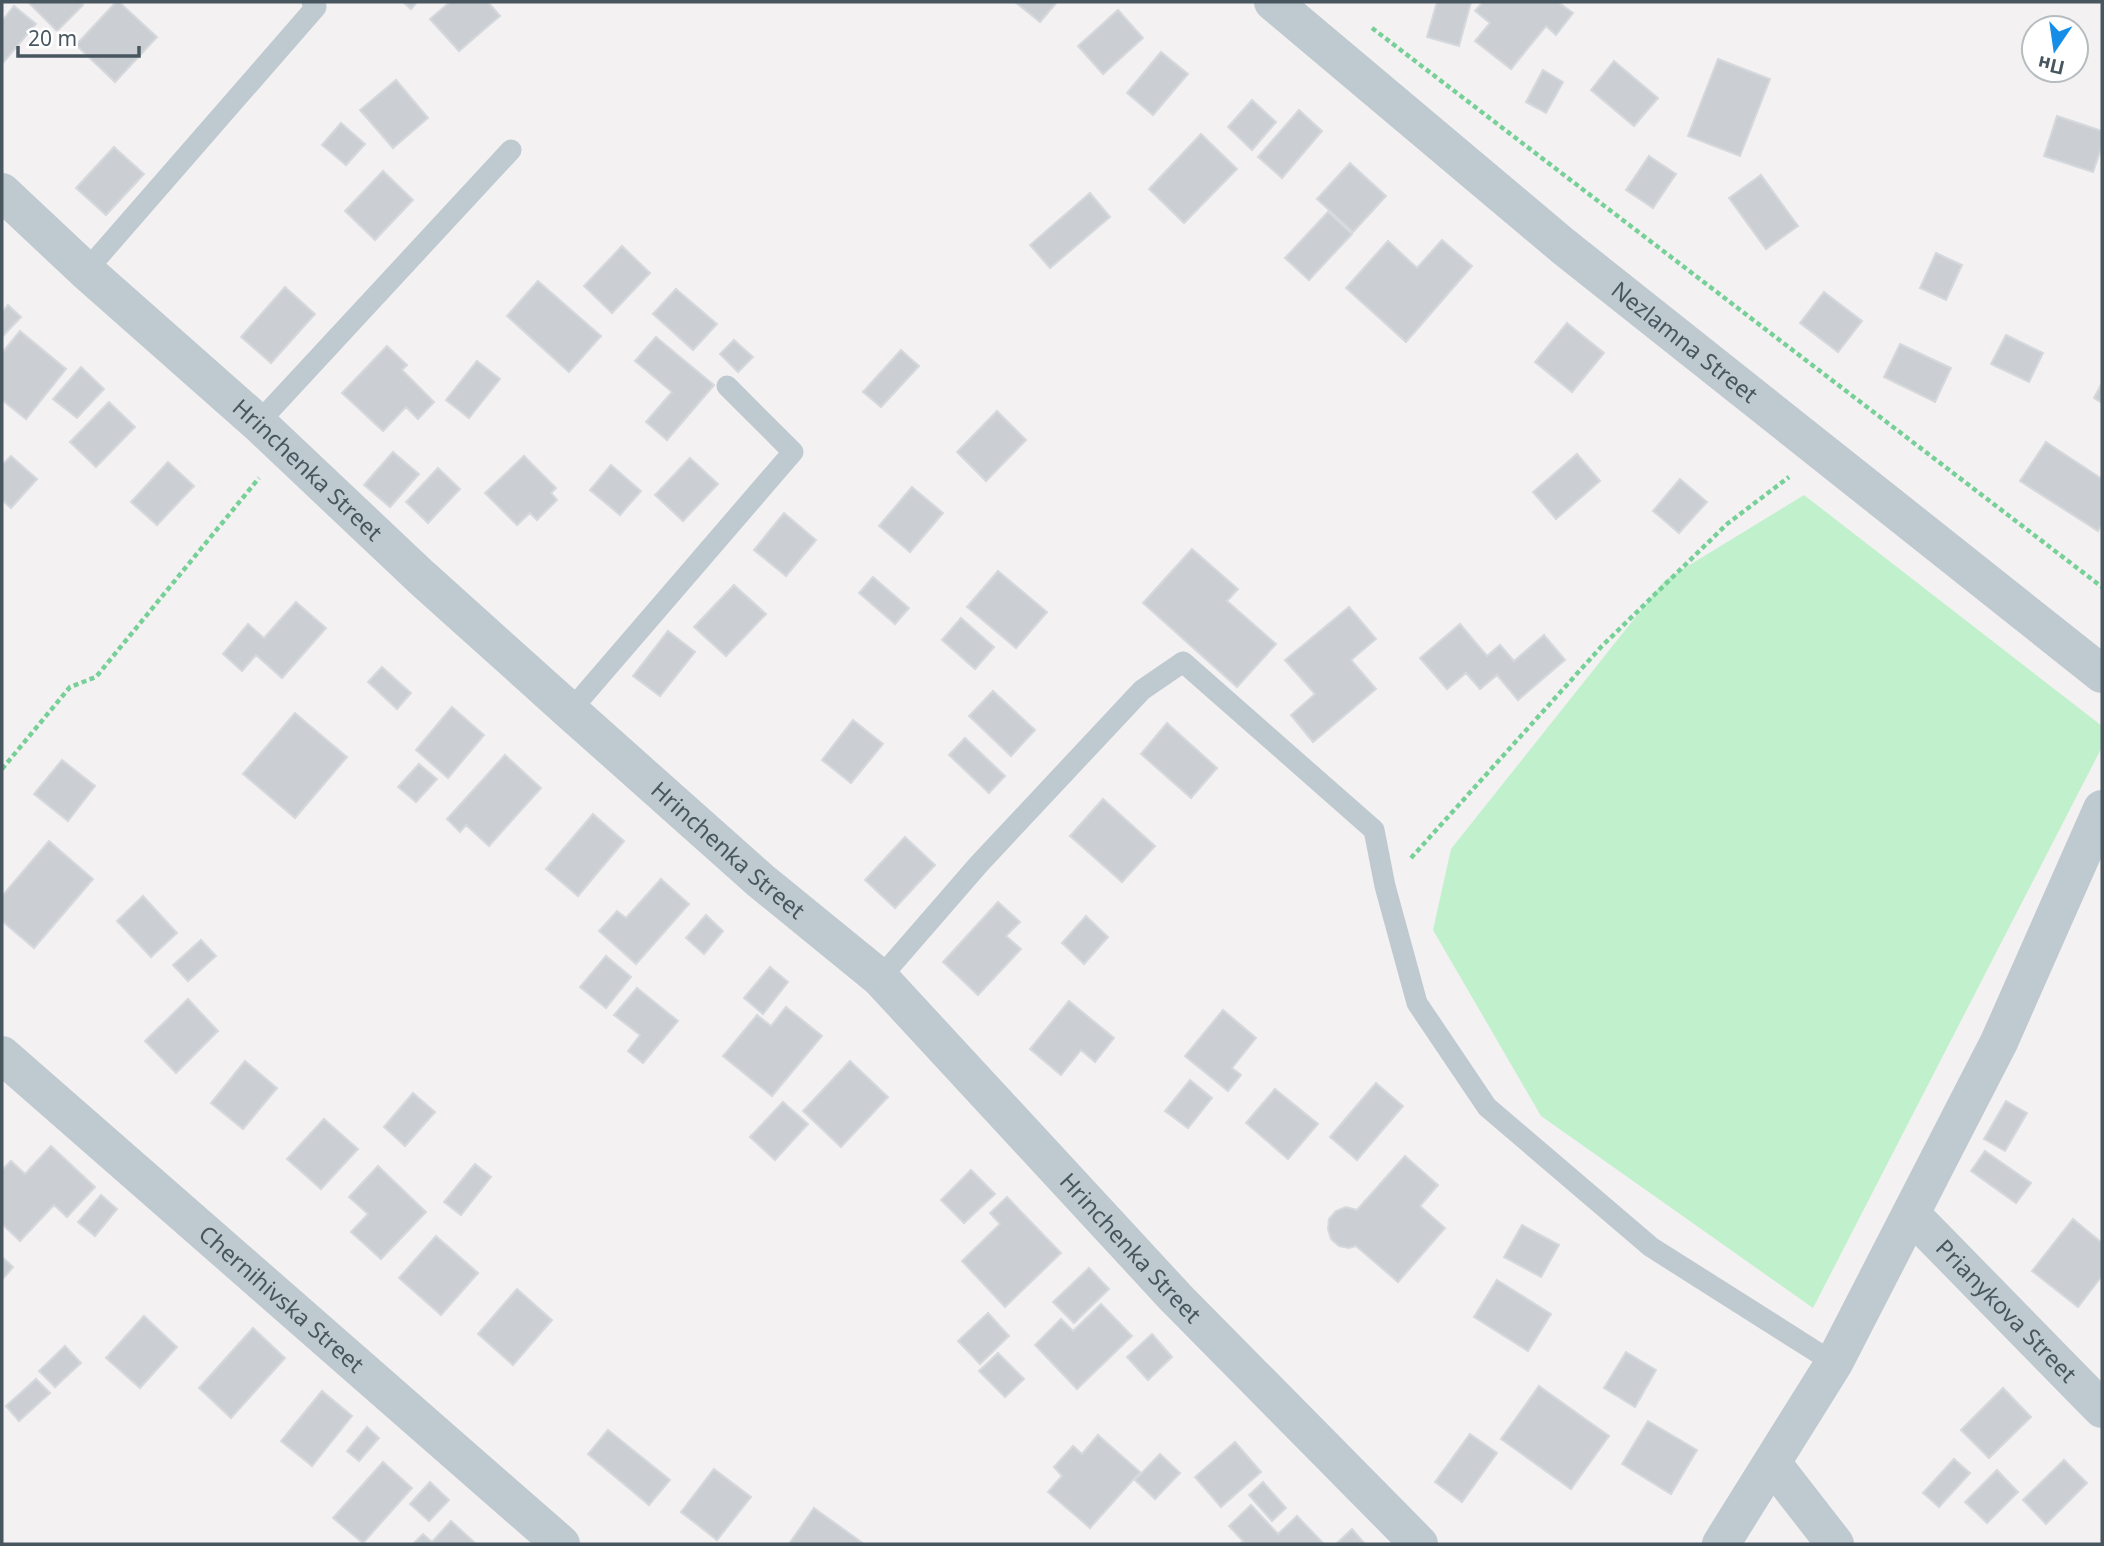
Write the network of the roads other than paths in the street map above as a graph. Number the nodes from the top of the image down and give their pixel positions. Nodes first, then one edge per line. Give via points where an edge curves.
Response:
1 (312, 2) edge
2 (1273, 2) edge
3 (511, 150) dead end
4 (2, 192) edge
5 (86, 271) junction
6 (727, 386) dead end
7 (271, 436) junction
8 (2102, 674) edge
9 (570, 711) junction
10 (2102, 809) edge
11 (880, 978) junction
12 (2, 1055) edge
13 (1911, 1213) junction
14 (1834, 1363) junction
15 (2102, 1409) edge
16 (1772, 1463) junction
17 (561, 1544) edge
18 (1419, 1544) edge
19 (1721, 1544) edge
20 (1835, 1544) edge

1 - 5 lane via 316,7
2 - 8 street, Nezlamna Street via 1563,246
3 - 7 lane
4 - 5 street, Hrinchenka Street
5 - 7 street, Hrinchenka Street
6 - 9 lane via 793,452
7 - 9 street, Hrinchenka Street
9 - 11 street, Hrinchenka Street via 761,881
10 - 13 street via 1998,1042
11 - 14 lane via 1142,690 1183,662 1374,830 1418,1003 1487,1107 1651,1247
11 - 18 street, Hrinchenka Street via 1176,1298
12 - 17 street, Chernihivska Street
13 - 14 street
13 - 15 street, Prianykova Street
14 - 16 street
16 - 19 street
16 - 20 street

